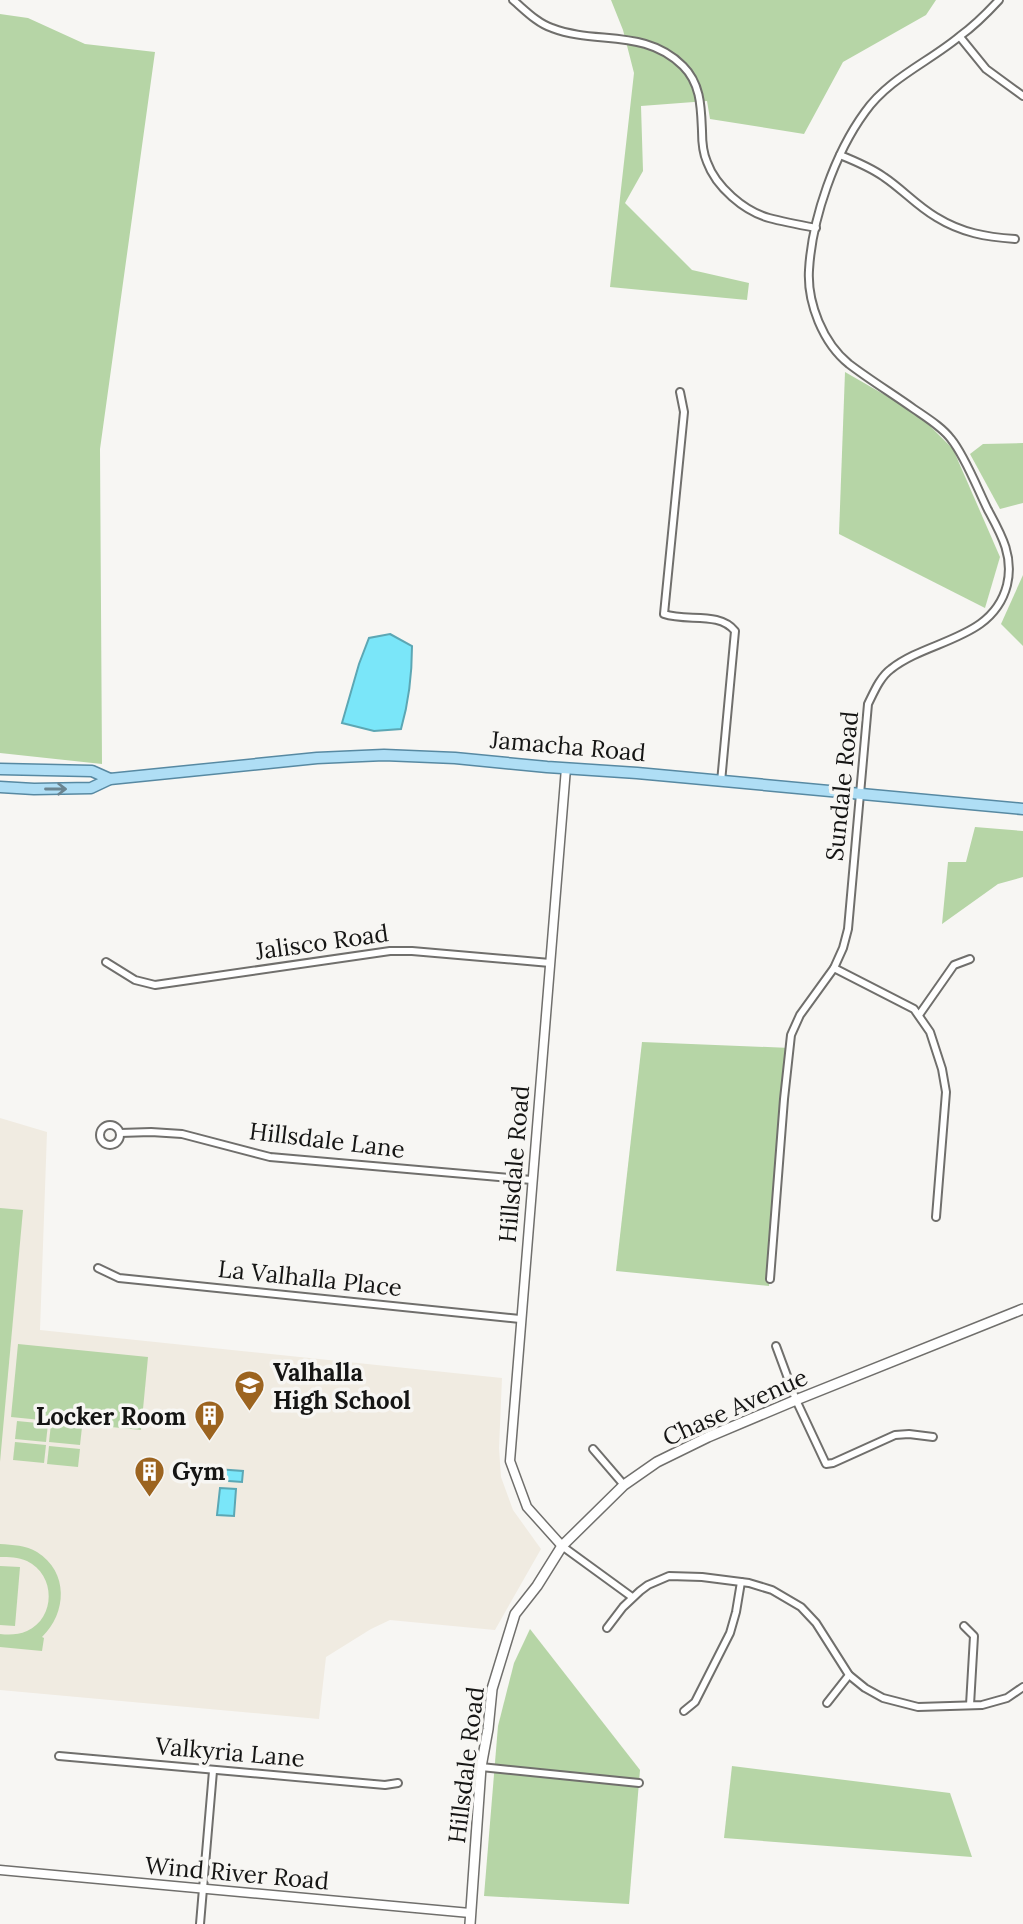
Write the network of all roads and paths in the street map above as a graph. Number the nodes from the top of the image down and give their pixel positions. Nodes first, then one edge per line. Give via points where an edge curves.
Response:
1 (513, 0) edge
2 (999, 0) edge
3 (960, 37) junction
4 (1023, 96) edge
5 (840, 155) junction
6 (816, 228) junction
7 (1015, 239) dead end
8 (680, 392) dead end
9 (566, 768) junction
10 (0, 769) edge
11 (110, 779) junction
12 (721, 782) junction
13 (0, 787) edge
14 (859, 793) junction
15 (1023, 809) edge
16 (970, 959) dead end
17 (106, 962) dead end
18 (550, 963) junction
19 (835, 968) junction
20 (919, 1015) junction
21 (120, 1133) dead end
22 (532, 1180) junction
23 (936, 1217) dead end
24 (98, 1268) dead end
25 (770, 1279) dead end
26 (1023, 1309) edge
27 (520, 1319) junction
28 (776, 1346) dead end
29 (796, 1400) junction
30 (933, 1437) dead end
31 (593, 1449) dead end
32 (624, 1486) junction
33 (562, 1546) junction
34 (741, 1582) junction
35 (632, 1597) junction
36 (515, 1614) joint
37 (964, 1626) dead end
38 (607, 1628) dead end
39 (849, 1675) junction
40 (1023, 1687) edge
41 (827, 1703) dead end
42 (970, 1705) junction
43 (684, 1711) dead end
44 (58, 1756) dead end
45 (481, 1767) junction
46 (213, 1771) junction
47 (398, 1783) dead end
48 (639, 1783) dead end
49 (0, 1870) edge
50 (203, 1890) junction
51 (470, 1913) junction
52 (200, 1924) edge
53 (470, 1924) edge

1 - 6 street via 549,28 640,41 678,62 697,87 706,161 722,186 761,215
2 - 3 street, Sundale Road
3 - 4 street via 986,69
3 - 5 street, Sundale Road via 876,98
5 - 6 street, Sundale Road
5 - 7 street via 883,175 949,224 983,237
6 - 14 street, Sundale Road via 808,272 824,335 847,362 952,440 1009,558 1003,594 983,622 902,661 881,678 868,704
8 - 12 street via 684,412 664,614 724,621 735,632
9 - 11 main road, Jamacha Road via 384,755
9 - 12 main road, Jamacha Road
9 - 18 street, Hillsdale Road
10 - 11 main road, Jamacha Road via 92,771
13 -> 11 main road, Jamacha Road via 91,788
12 - 14 main road, Jamacha Road
14 - 15 main road, Jamacha Road
14 - 19 street, Sundale Road via 848,929
16 - 20 street via 954,965
17 - 18 street, Jalisco Road via 135,980 155,985 390,951
18 - 22 street, Hillsdale Road
19 - 20 street
19 - 25 street, Sundale Road via 791,1035
20 - 23 street via 943,1069 946,1092
21 - 22 street, Hillsdale Lane via 182,1134 270,1157
22 - 27 street, Hillsdale Road
24 - 27 street, La Valhalla Place via 119,1278
26 - 29 main road, Chase Avenue
27 - 33 street, Hillsdale Road via 510,1461 527,1507
28 - 29 street
29 - 30 street via 826,1464 895,1436
29 - 32 main road, Chase Avenue via 657,1462
31 - 32 street
32 - 33 main road, Chase Avenue
33 - 35 street
33 - 36 main road, Chase Avenue
34 - 35 street via 669,1576
34 - 39 street via 772,1590 801,1607
34 - 43 street via 730,1633 695,1702
35 - 38 street
36 - 45 main road, Hillsdale Road via 492,1689
37 - 42 street via 974,1636
39 - 41 street
39 - 42 street via 874,1694 906,1705
40 - 42 street via 999,1701
44 - 46 street, Valkyria Lane
45 - 48 street
45 - 51 main road, Hillsdale Road
46 - 47 street, Valkyria Lane
46 - 50 street
49 - 50 street, Wind River Road
50 - 51 street, Wind River Road
50 - 52 street
51 - 53 main road, Hillsdale Road

